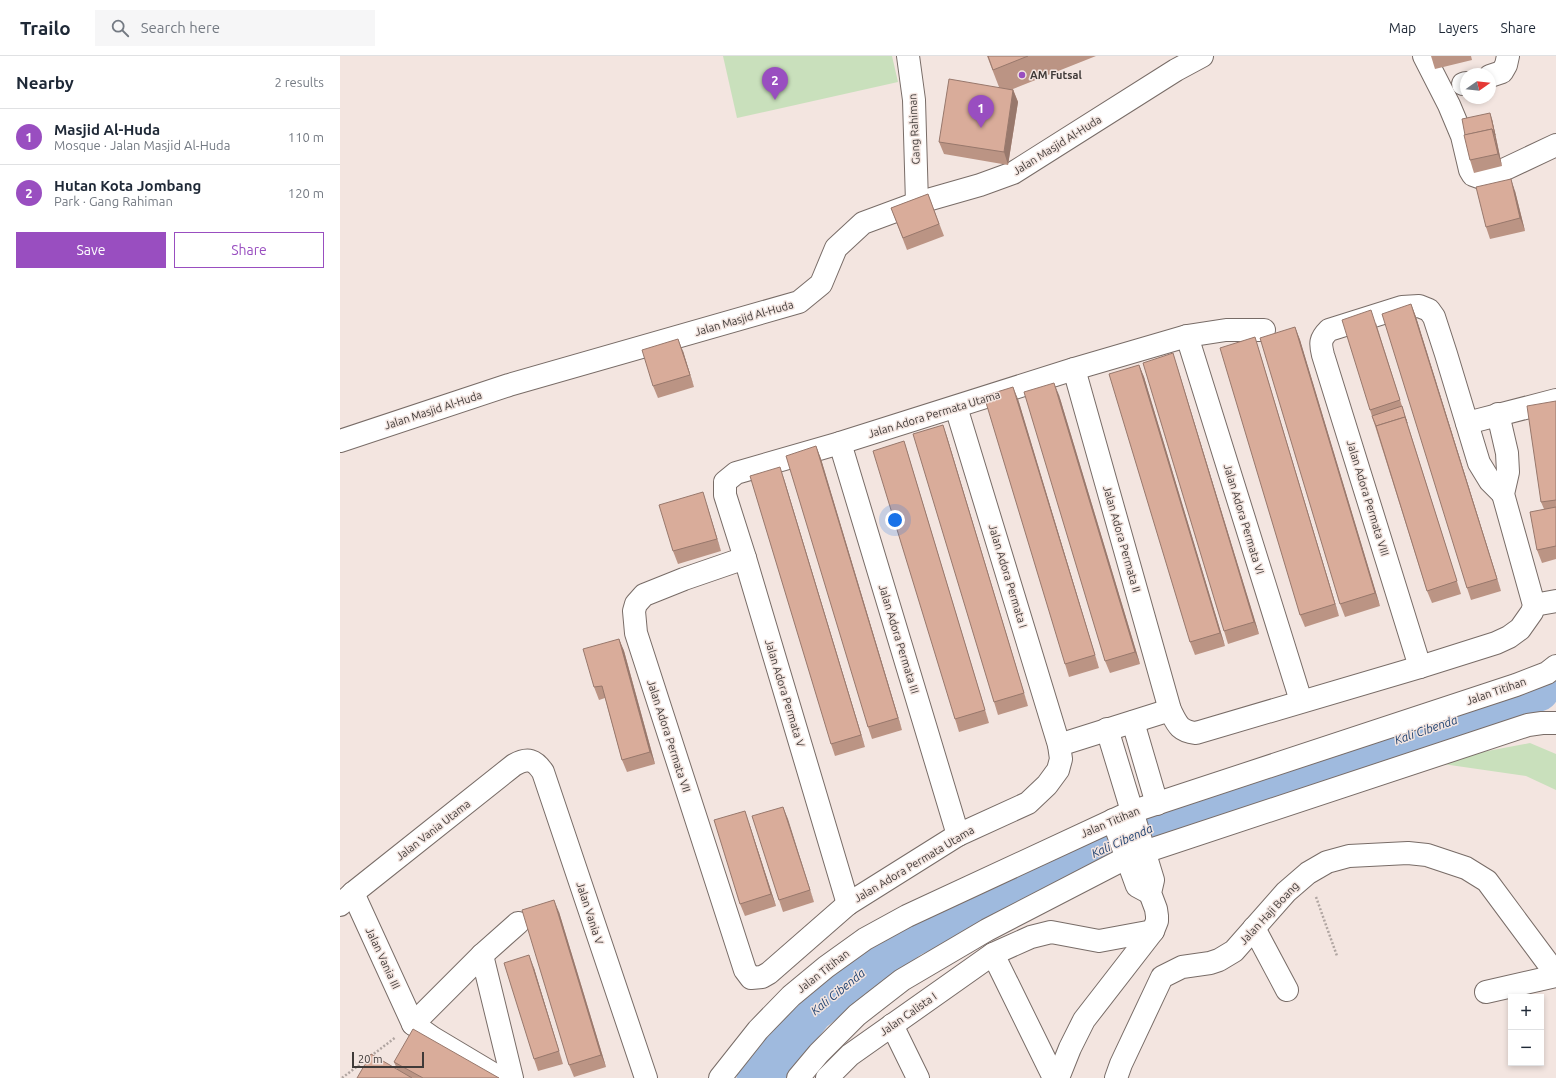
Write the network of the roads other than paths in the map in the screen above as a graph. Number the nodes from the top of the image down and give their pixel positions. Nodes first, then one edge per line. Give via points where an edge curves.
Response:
1 (908, 56) edge
2 (1202, 56) edge
3 (1424, 56) edge
4 (1508, 56) edge
5 (1496, 74) edge
6 (1556, 145) edge
7 (917, 203) junction
8 (1264, 330) dead end
9 (1187, 336) junction
10 (1074, 369) junction
11 (1556, 400) edge
12 (956, 407) junction
13 (1498, 414) junction
14 (1467, 423) junction
15 (340, 441) edge
16 (840, 443) junction
17 (725, 482) joint
18 (1504, 494) junction
19 (745, 558) junction
20 (1556, 601) edge
21 (1534, 605) junction
22 (1556, 666) edge
23 (1420, 667) junction
24 (1301, 701) junction
25 (1170, 710) junction
26 (1133, 722) junction
27 (1556, 723) edge
28 (1107, 729) junction
29 (1059, 745) junction
30 (530, 760) joint
31 (1157, 804) junction
32 (1123, 819) junction
33 (958, 836) junction
34 (1134, 852) junction
35 (346, 899) edge
36 (848, 904) junction
37 (518, 923) dead end
38 (1254, 928) junction
39 (1153, 931) junction
40 (993, 954) junction
41 (482, 955) junction
42 (1556, 975) edge
43 (751, 978) joint
44 (1287, 990) dead end
45 (1486, 992) dead end
46 (414, 1024) junction
47 (892, 1025) junction
48 (644, 1074) edge
49 (500, 1078) edge
50 (512, 1078) edge
51 (720, 1078) edge
52 (798, 1078) edge
53 (827, 1078) edge
54 (918, 1078) edge
55 (1054, 1078) edge
56 (1058, 1078) edge
57 (1116, 1078) edge

1 - 7 street, Gang Rahiman via 914,100
2 - 7 street, Jalan Masjid Al-Huda via 1013,173
3 - 6 street via 1462,136 1473,175 1484,179
4 - 5 street via 1502,72
7 - 15 street, Jalan Masjid Al-Huda via 863,222 836,248 821,284 799,302 509,385
8 - 9 street, Jalan Adora Permata Utama via 1226,330
9 - 10 street, Jalan Adora Permata Utama
9 - 24 street, Jalan Adora Permata VI
10 - 12 street, Jalan Adora Permata Utama
10 - 25 street, Jalan Adora Permata II
11 - 13 street
12 - 16 street, Jalan Adora Permata Utama
12 - 29 street, Jalan Adora Permata I
13 - 14 street
13 - 18 street via 1507,452 1508,472
14 - 18 street via 1479,463 1490,481
14 - 23 street, Jalan Adora Permata VIII via 1434,317 1429,310 1419,306 1402,307 1329,330 1322,337 1323,355
16 - 17 street, Jalan Adora Permata Utama via 736,473
16 - 33 street, Jalan Adora Permata III
17 - 19 street, Jalan Adora Permata V via 725,495
18 - 21 street
19 - 36 street, Jalan Adora Permata V
19 - 43 street, Jalan Adora Permata VII via 644,596 636,604 634,611 636,633 745,970
20 - 21 street
21 - 23 street, Jalan Adora Permata II via 1520,629 1509,637
22 - 31 street, Jalan Titihan via 1547,673 1516,685
23 - 24 street, Jalan Adora Permata II
24 - 25 street, Jalan Adora Permata II via 1196,733 1185,731 1175,721
25 - 26 street
26 - 28 street
26 - 31 street
27 - 34 street via 1528,725
28 - 29 street
28 - 32 street
29 - 33 street, Jalan Adora Permata Utama via 1061,759 1058,770 1028,803
30 - 35 street, Jalan Vania Utama via 514,765
30 - 48 street, Jalan Vania V via 538,764 543,772
31 - 32 street, Jalan Titihan
32 - 34 street
32 - 51 street, Jalan Titihan via 907,916 864,939 791,996 758,1030
33 - 36 street, Jalan Adora Permata Utama
34 - 39 street via 1153,880 1150,893 1157,916
34 - 52 street via 987,930 902,980 857,1015
35 - 46 street, Jalan Vania III
36 - 43 street, Jalan Adora Permata Utama via 769,973
37 - 41 street
38 - 42 street, Jalan Haji Boang via 1286,892 1308,873 1327,862 1349,856 1408,853 1427,855 1466,868 1487,881
38 - 44 street
38 - 57 street, Jalan Haji Boang via 1234,951 1220,960 1182,966 1162,977
39 - 40 street, Jalan Calista I via 1099,941 1051,932 1042,933
39 - 56 street via 1084,1020
40 - 47 street, Jalan Calista I
40 - 55 street
41 - 46 street
41 - 50 street
42 - 45 street
46 - 49 street, Jalan Vania III
47 - 53 street, Jalan Calista I via 850,1055
47 - 54 street

